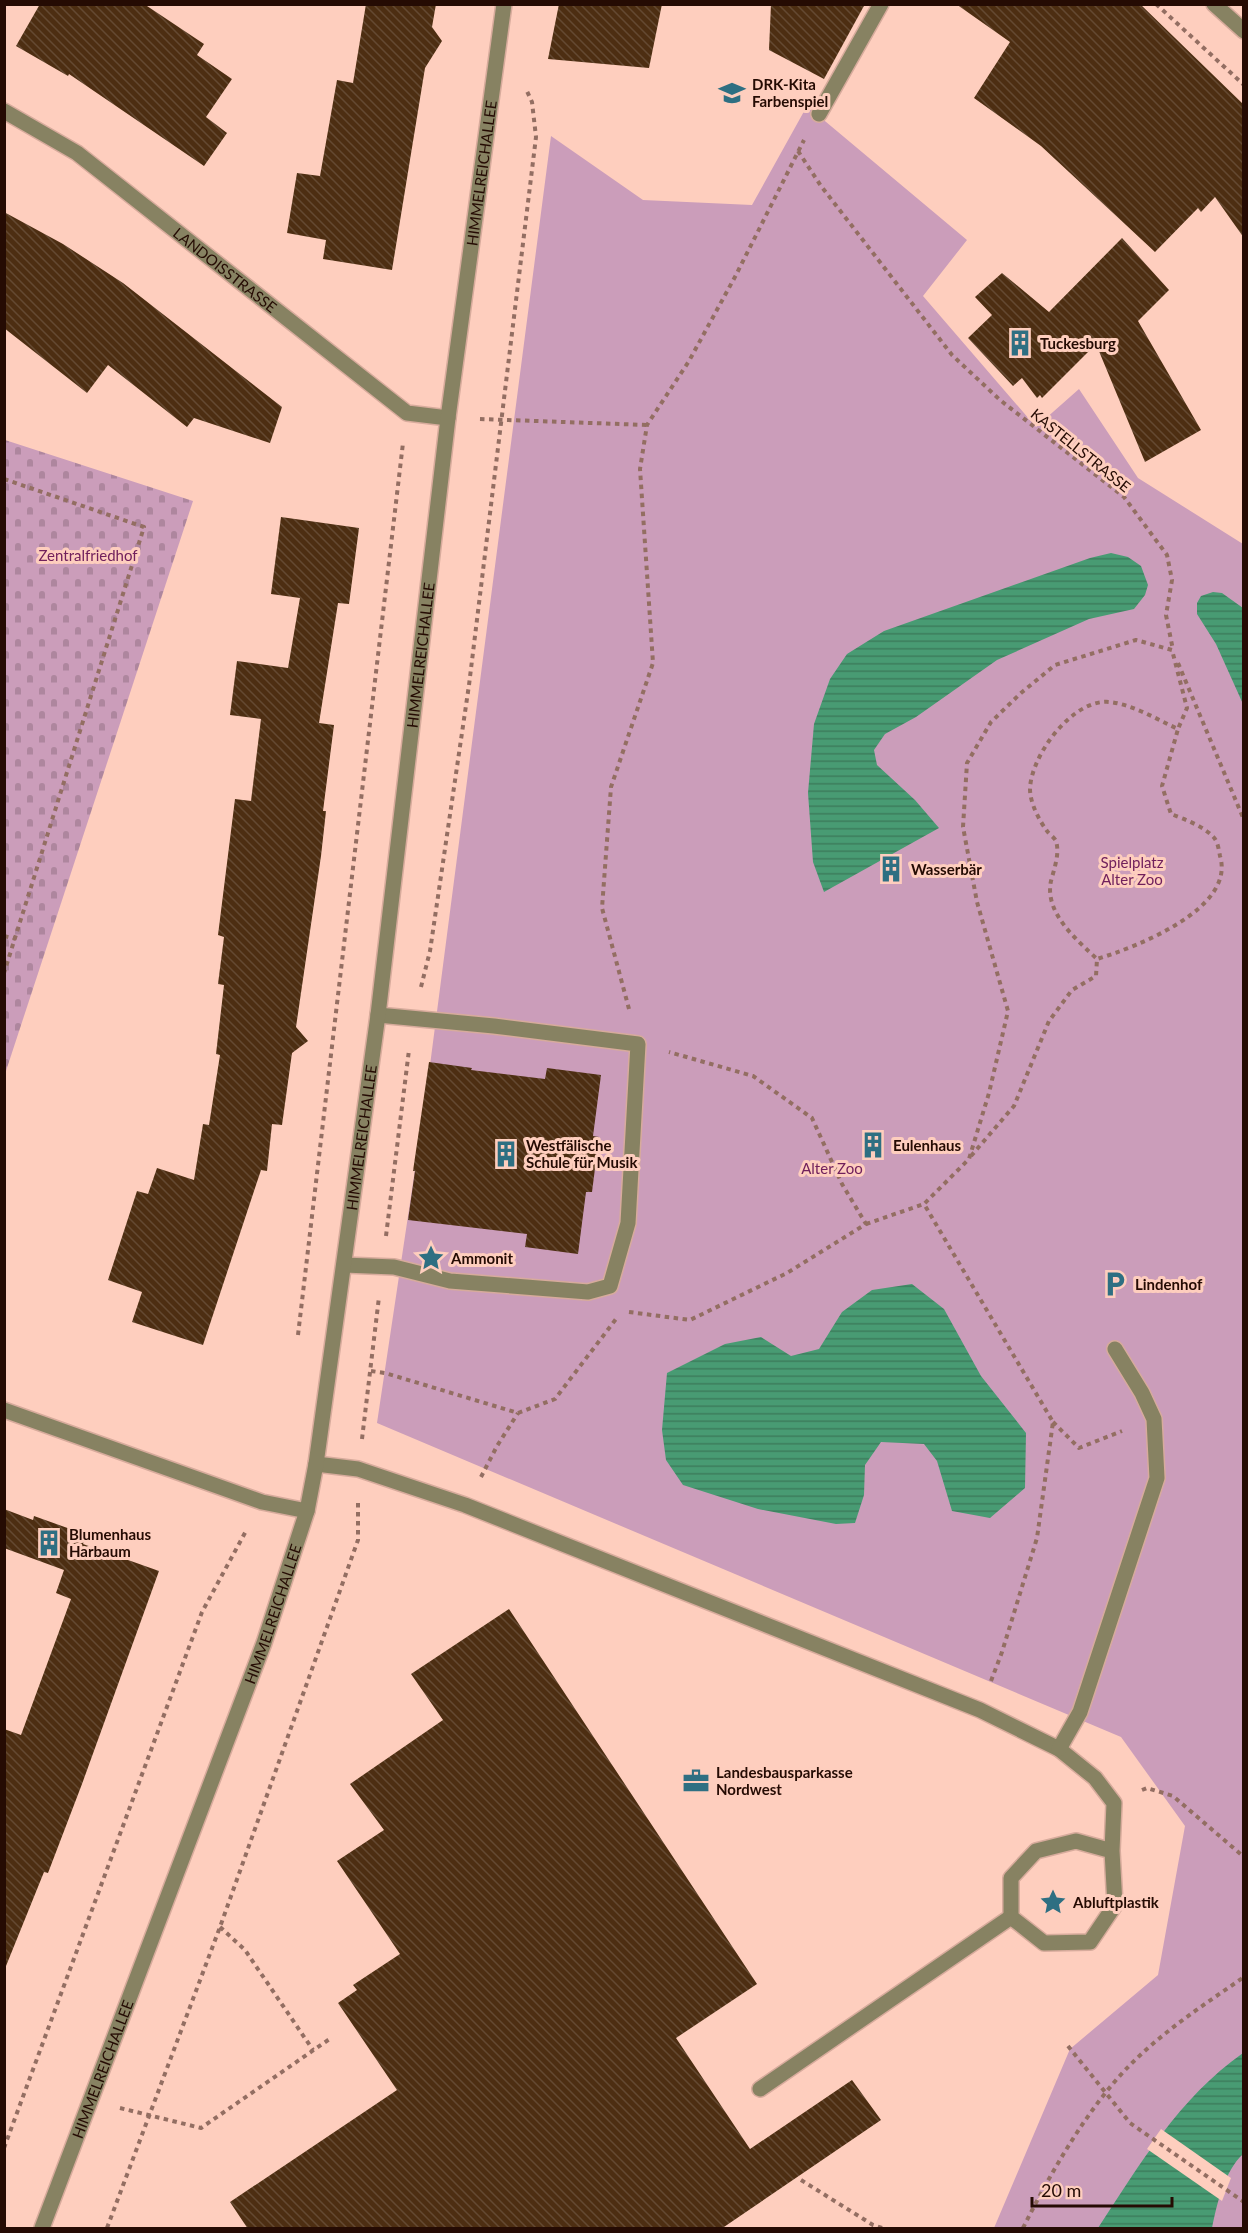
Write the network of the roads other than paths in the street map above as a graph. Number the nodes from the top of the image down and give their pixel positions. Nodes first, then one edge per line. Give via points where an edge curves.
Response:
1 (504, 4) edge
2 (881, 4) edge
3 (1214, 4) edge
4 (1244, 31) edge
5 (4, 111) edge
6 (819, 114) road end
7 (448, 418) junction
8 (378, 1015) junction
9 (344, 1265) junction
10 (1115, 1349) dead end
11 (4, 1410) edge
12 (316, 1464) junction
13 (308, 1511) junction
14 (1059, 1749) junction
15 (1112, 1851) junction
16 (1011, 1917) junction
17 (760, 2089) dead end
18 (42, 2229) edge

1 - 7 street, HIMMELREICHALLEE
2 - 6 street
3 - 4 street
5 - 7 street, LANDOISSTRASSE via 77,153 407,413
7 - 8 street, HIMMELREICHALLEE
8 - 9 street, HIMMELREICHALLEE
8 - 9 street via 638,1044 628,1223 610,1286 588,1292 450,1281 394,1267
9 - 12 street, HIMMELREICHALLEE
10 - 14 street via 1154,1419 1157,1478 1080,1712
11 - 13 street via 262,1502
12 - 13 street, HIMMELREICHALLEE
12 - 14 street via 358,1469 465,1505 980,1710
13 - 18 street, HIMMELREICHALLEE via 264,1643
14 - 15 street via 1095,1779 1114,1803
15 - 16 street via 1076,1841 1036,1851 1011,1878
15 - 16 street via 1115,1905 1090,1942 1044,1943
16 - 17 street

